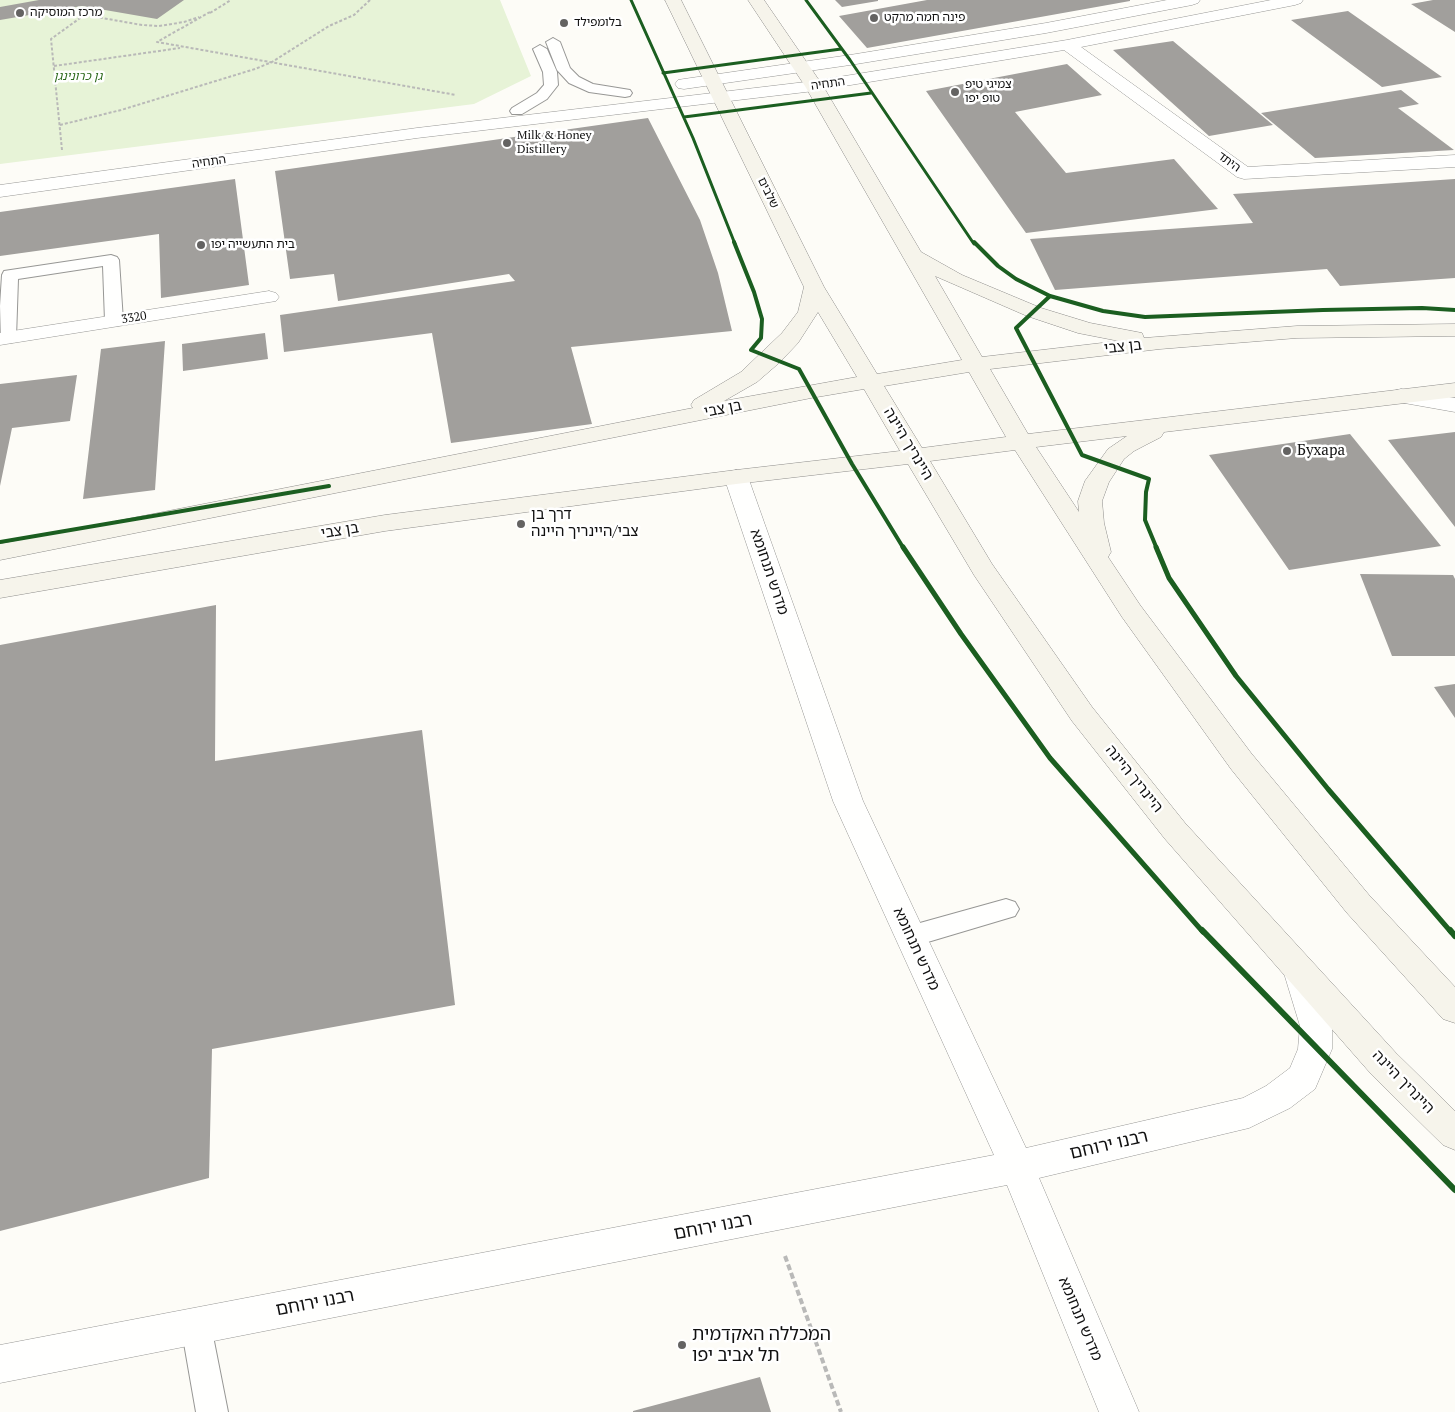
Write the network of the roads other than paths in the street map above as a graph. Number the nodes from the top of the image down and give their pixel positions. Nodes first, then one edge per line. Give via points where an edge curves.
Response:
1 (674, 0) edge
2 (756, 0) edge
3 (1192, 0) edge
4 (1295, 0) edge
5 (553, 42) dead end
6 (538, 43) dead end
7 (1067, 45) junction
8 (803, 68) junction
9 (712, 80) junction
10 (814, 86) junction
11 (625, 93) junction
12 (722, 98) junction
13 (517, 110) junction
14 (417, 133) junction
15 (1455, 161) edge
16 (0, 191) edge
17 (910, 254) junction
18 (814, 287) junction
19 (269, 297) dead end
20 (114, 321) junction
21 (1455, 330) edge
22 (4, 338) edge
23 (1160, 343) junction
24 (976, 364) junction
25 (871, 380) junction
26 (1455, 390) edge
27 (1401, 396) junction
28 (1455, 405) edge
29 (676, 418) junction
30 (1177, 424) junction
31 (1021, 442) junction
32 (915, 455) junction
33 (736, 476) junction
34 (0, 552) edge
35 (1105, 572) junction
36 (0, 589) edge
37 (1006, 909) dead end
38 (911, 936) junction
39 (1299, 970) junction
40 (1455, 1009) edge
41 (1455, 1134) edge
42 (1017, 1167) junction
43 (196, 1326) junction
44 (0, 1364) edge
45 (212, 1412) edge
46 (1119, 1412) edge

1 - 9 main road, שלבים
2 - 8 main road
3 - 8 street, התחיה
4 - 7 street, התחיה
5 - 11 lane via 564,70 574,80 589,88
6 - 13 lane via 550,72 551,85 542,96
7 - 10 street, התחיה
7 - 15 street, היתד via 1244,173
8 - 9 street, התחיה
8 - 10 main road
9 - 11 street, התחיה
9 - 12 main road, שלבים
10 - 12 street, התחיה
10 - 17 main road
11 - 13 street, התחיה
12 - 14 street, התחיה
12 - 18 main road, שלבים
13 - 14 street, התחיה
14 - 16 street, התחיה
17 - 23 main road via 955,279 1034,312 1086,328
17 - 24 main road
18 - 25 main road, שלבים
18 - 29 main road via 808,312 771,358 717,398
19 - 20 street, 3320
20 - 22 street, 3320
20 - 22 lane via 111,260 10,275
21 - 23 main road, בן צבי via 1297,332
23 - 24 main road, בן צבי
24 - 25 main road, בן צבי
24 - 31 main road
25 - 29 main road, בן צבי
25 - 32 main road, היינריך היינה
26 - 27 main road, בן צבי
27 - 28 street
27 - 30 main road, בן צבי
29 - 34 main road, בן צבי
30 - 31 main road, בן צבי
30 - 35 main road via 1145,435 1126,446 1116,454 1097,481 1090,501 1092,523
31 - 32 main road, בן צבי
31 - 35 main road
32 - 33 main road, בן צבי
32 - 39 main road, היינריך היינה via 983,569 1082,714 1175,831
33 - 36 main road, בן צבי via 385,524
33 - 38 street, מדרש תנחומא via 848,801
35 - 40 main road via 1241,761 1358,904
37 - 38 lane
38 - 42 street, מדרש תנחומא
39 - 41 main road, היינריך היינה via 1384,1064
39 - 42 street, רבנו ירוחם via 1316,1026 1315,1049 1303,1078 1278,1097 1249,1112
42 - 43 street, רבנו ירוחם
42 - 46 street, מדרש תנחומא
43 - 44 street, רבנו ירוחם
43 - 45 lane

